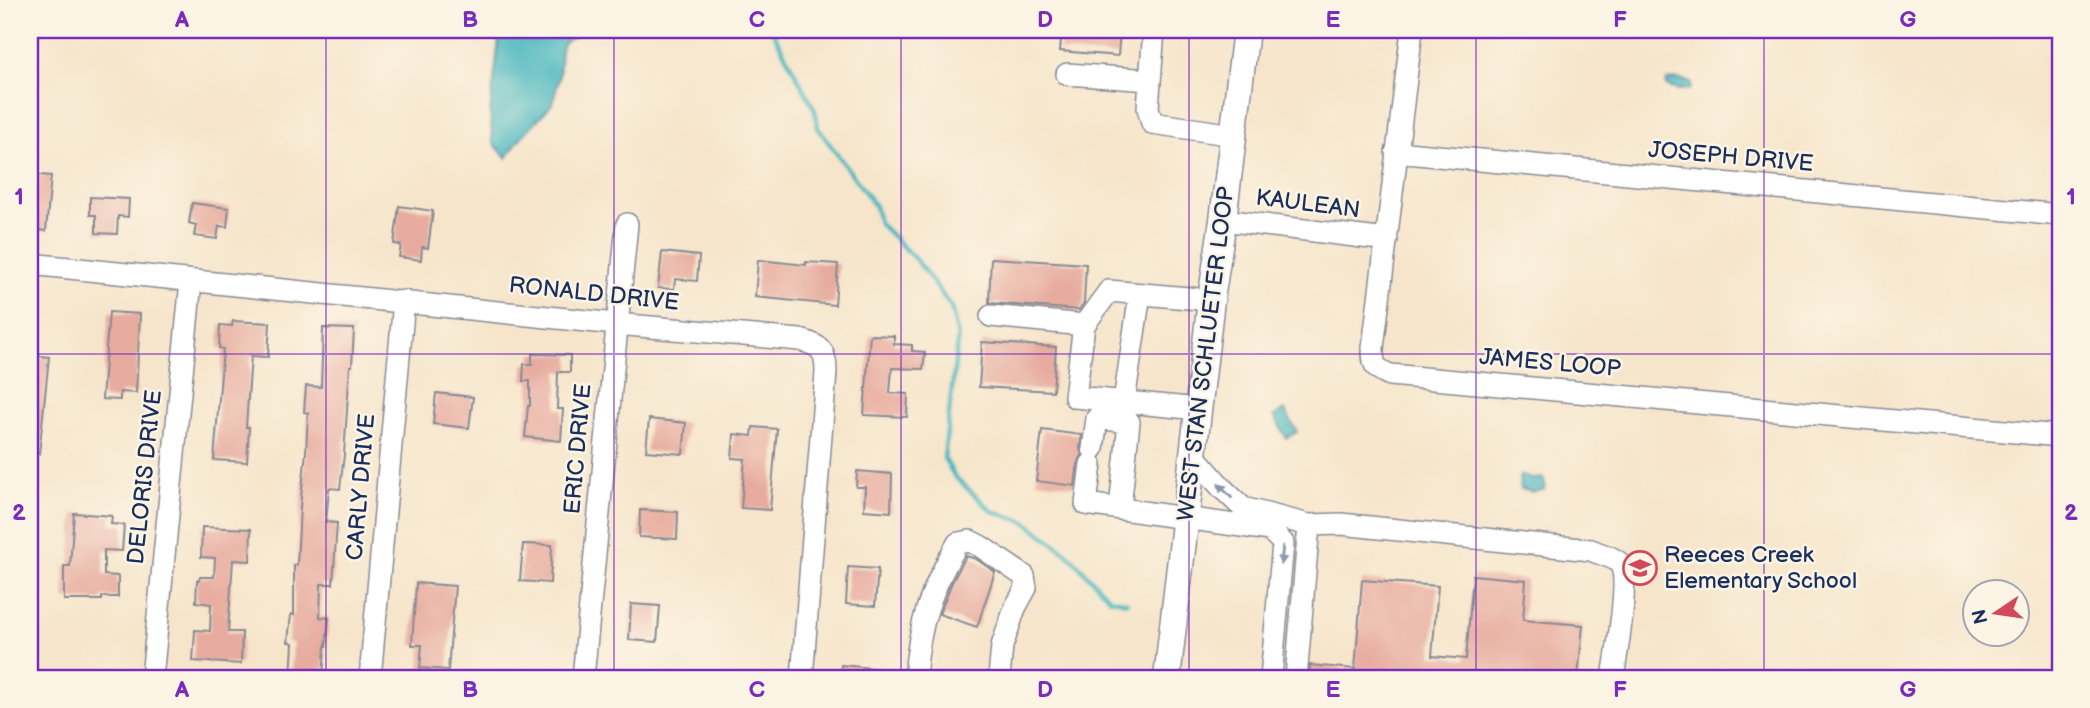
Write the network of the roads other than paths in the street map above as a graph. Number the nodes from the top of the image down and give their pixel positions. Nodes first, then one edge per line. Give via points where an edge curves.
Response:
1 (1154, 30) edge
2 (1246, 30) edge
3 (1412, 30) edge
4 (1067, 74) dead end
5 (1150, 80) junction
6 (1234, 135) junction
7 (1396, 152) junction
8 (2060, 215) edge
9 (1223, 220) junction
10 (627, 224) dead end
11 (1387, 240) junction
12 (30, 264) edge
13 (191, 281) junction
14 (1140, 293) junction
15 (1210, 300) junction
16 (404, 301) junction
17 (991, 316) dead end
18 (617, 324) junction
19 (1084, 326) junction
20 (1124, 401) junction
21 (1199, 409) junction
22 (2060, 436) edge
23 (1193, 455) junction
24 (1120, 508) junction
25 (1185, 517) junction
26 (1309, 525) junction
27 (152, 678) edge
28 (370, 678) edge
29 (583, 678) edge
30 (802, 678) edge
31 (915, 678) edge
32 (999, 678) edge
33 (1167, 678) edge
34 (1271, 678) edge
35 (1296, 678) edge
36 (1614, 678) edge

1 - 5 street
2 - 6 main road, WEST STAN SCHLUETER LOOP
3 - 7 street, JAMES LOOP
4 - 5 street
5 - 6 street via 1152,123
6 - 9 main road, WEST STAN SCHLUETER LOOP
7 - 8 street, JOSEPH DRIVE
7 - 11 street, JAMES LOOP
9 - 11 street, KAULEAN
9 - 15 main road, WEST STAN SCHLUETER LOOP
10 - 18 street, ERIC DRIVE
11 - 22 street, JAMES LOOP via 1373,363 1390,375
12 - 13 street, RONALD DRIVE
13 - 16 street, RONALD DRIVE
13 - 27 street, DELORIS DRIVE
14 - 15 street
14 - 19 street via 1109,291
14 - 20 street
15 - 21 main road, WEST STAN SCHLUETER LOOP
16 - 18 street, RONALD DRIVE
16 - 28 street, CARLY DRIVE
17 - 19 street
18 - 29 street, ERIC DRIVE
18 - 30 street, RONALD DRIVE via 800,340 818,346 826,358
19 - 20 street via 1075,397
20 - 21 street
21 - 23 main road, WEST STAN SCHLUETER LOOP
23 - 25 main road, WEST STAN SCHLUETER LOOP
26 -> 23 street via 1243,508
24 - 24 street via 1086,504 1097,418 1129,422
24 - 25 street
25 - 33 main road, WEST STAN SCHLUETER LOOP
25 -> 34 street via 1270,530 1283,543
26 - 35 street
26 - 36 street via 1341,524 1591,550 1618,562 1624,584
31 - 32 street via 922,622 940,574 958,543 970,541 1024,576 1026,588 1002,646

